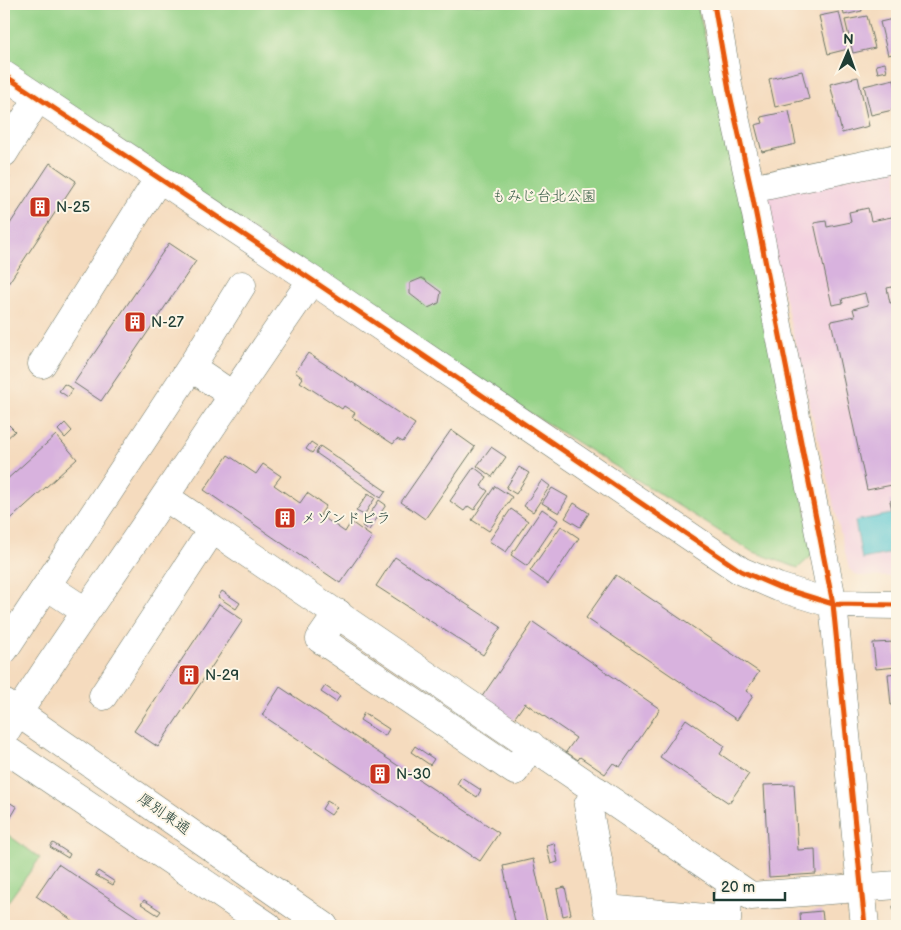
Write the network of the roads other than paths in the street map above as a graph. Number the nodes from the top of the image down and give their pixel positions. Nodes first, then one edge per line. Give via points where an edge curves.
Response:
1 (714, 4) edge
2 (4, 76) edge
3 (38, 98) junction
4 (4, 153) edge
5 (897, 158) edge
6 (158, 178) junction
7 (752, 189) junction
8 (312, 280) junction
9 (242, 286) dead end
10 (42, 364) dead end
11 (191, 368) junction
12 (232, 395) junction
13 (165, 497) junction
14 (212, 530) junction
15 (47, 586) junction
16 (833, 604) junction
17 (897, 605) edge
18 (85, 612) junction
19 (4, 650) edge
20 (103, 696) dead end
21 (8, 717) edge
22 (4, 748) edge
23 (596, 790) junction
24 (735, 885) junction
25 (897, 886) edge
26 (861, 889) junction
27 (268, 926) edge
28 (324, 926) edge
29 (864, 926) edge

1 - 7 street via 728,90
2 - 3 street
3 - 4 street
3 - 6 street
5 - 7 street
6 - 8 street
6 - 10 street
7 - 16 street
8 - 12 street
8 - 16 street via 741,571 778,587
9 - 11 street
11 - 12 street
11 - 15 street
12 - 13 street
13 - 14 street
13 - 18 street
14 - 20 street
14 - 23 street
15 - 18 street
15 - 19 street
16 - 17 street
16 - 26 street
18 - 21 street
21 - 28 street, 厚別東通
22 - 27 street
23 - 24 street
23 - 24 street via 588,805 607,910 727,920 728,896
24 - 26 street via 751,896
25 - 26 street
26 - 29 street

